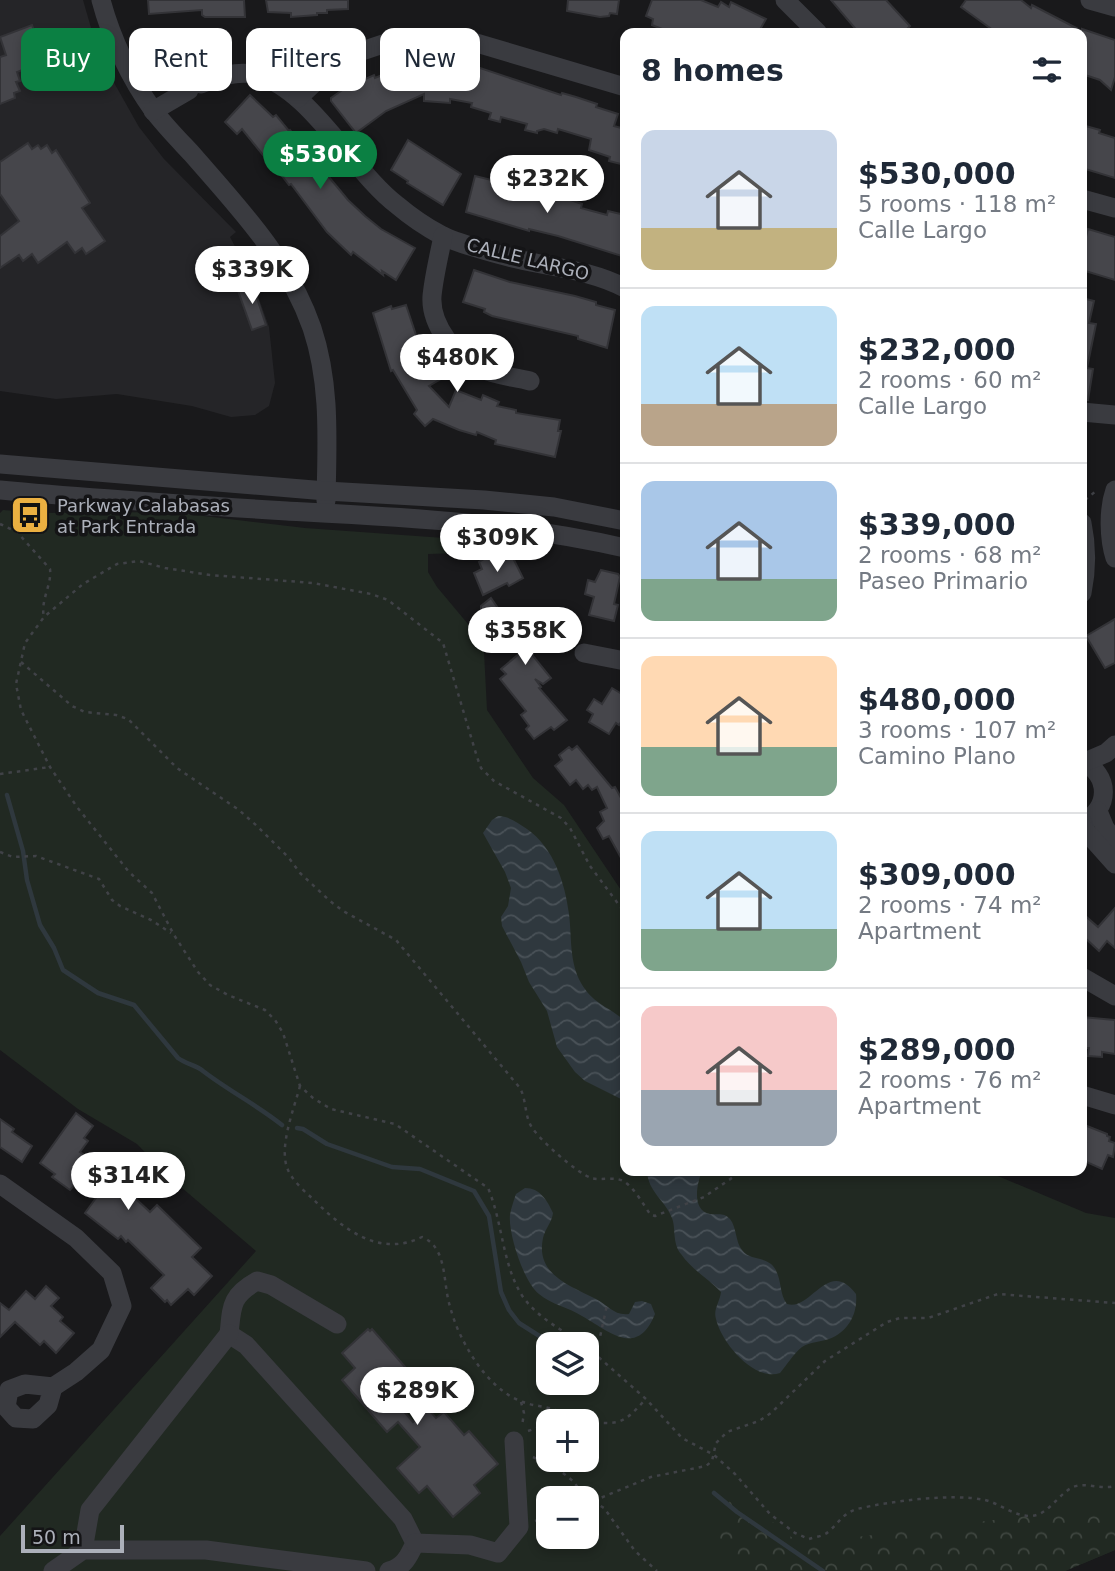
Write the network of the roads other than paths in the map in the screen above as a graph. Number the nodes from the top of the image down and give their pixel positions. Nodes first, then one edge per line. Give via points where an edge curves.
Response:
1 (101, 0) edge
2 (785, 0) edge
3 (1090, 0) edge
4 (1115, 7) edge
5 (813, 28) edge
6 (620, 86) edge
7 (298, 98) junction
8 (153, 111) junction
9 (1087, 200) edge
10 (1115, 208) edge
11 (443, 236) junction
12 (620, 286) edge
13 (530, 381) dead end
14 (1087, 412) edge
15 (1115, 415) edge
16 (0, 464) edge
17 (0, 490) edge
18 (1109, 490) edge
19 (326, 491) junction
20 (325, 513) junction
21 (620, 520) edge
22 (620, 547) edge
23 (1115, 558) edge
24 (584, 653) dead end
25 (620, 660) edge
26 (1115, 745) edge
27 (1087, 760) edge
28 (1087, 765) edge
29 (1115, 773) edge
30 (1104, 790) junction
31 (1090, 816) edge
32 (1087, 833) edge
33 (1115, 841) edge
34 (1115, 864) edge
35 (1087, 980) edge
36 (1115, 996) edge
37 (1087, 1097) edge
38 (1115, 1105) edge
39 (0, 1184) edge
40 (337, 1324) dead end
41 (229, 1334) junction
42 (53, 1387) dead end
43 (515, 1448) road end
44 (415, 1543) junction
45 (83, 1550) junction
46 (52, 1571) edge
47 (366, 1571) edge
48 (389, 1571) edge

1 - 8 street via 125,62
2 - 5 street
3 - 4 street
6 - 7 street via 463,39 426,38 356,53 330,68
7 - 8 street, CALLE LARGO via 273,80 227,74
7 - 11 street, CALLE LARGO via 368,179 396,205
8 - 19 street via 264,236 298,295 322,362 328,407
9 - 10 street
11 - 12 street, CALLE LARGO
11 - 13 street via 432,299 435,319 445,336 460,355 481,369
14 - 15 street
16 - 19 street
17 - 20 street
18 - 23 street
19 - 20 street
19 - 21 street via 484,500
20 - 22 street via 498,525
24 - 25 street
26 - 27 street
28 - 30 street via 1098,774
29 - 30 street
30 - 31 street
31 - 33 street
32 - 34 street
35 - 36 street
37 - 38 street
39 - 42 street via 76,1238 113,1273 122,1306 101,1350
40 - 41 street via 257,1281 232,1303
41 - 44 street via 246,1345 403,1519
41 - 45 street via 90,1510
43 - 44 street via 519,1527 498,1553 470,1545
44 - 48 street via 407,1559
45 - 46 street
45 - 47 street via 206,1549

